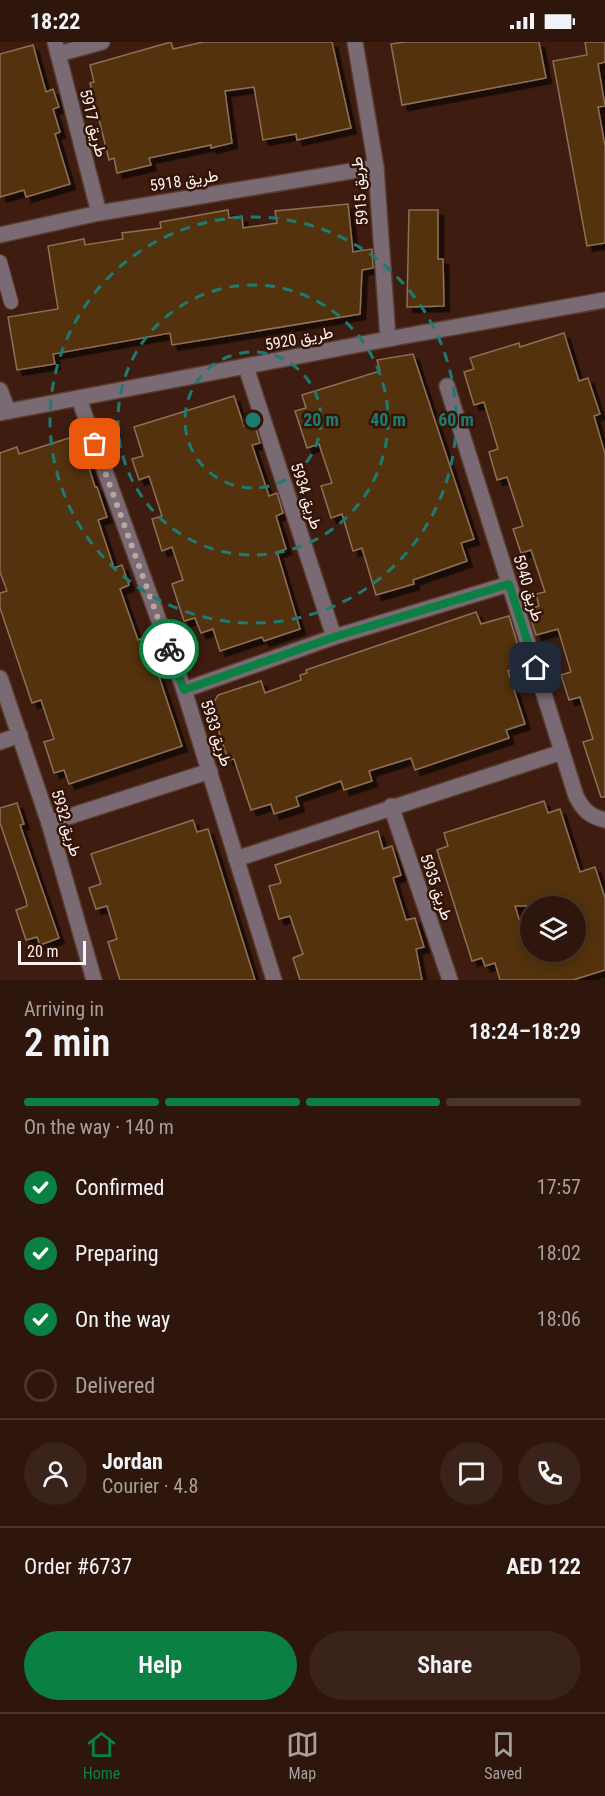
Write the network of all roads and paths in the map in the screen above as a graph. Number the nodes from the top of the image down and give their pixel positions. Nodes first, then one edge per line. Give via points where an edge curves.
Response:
1 (102, 42) edge
2 (355, 42) edge
3 (56, 48) edge
4 (376, 167) junction
5 (99, 213) junction
6 (0, 235) edge
7 (0, 262) edge
8 (11, 302) dead end
9 (604, 305) edge
10 (388, 339) junction
11 (246, 367) junction
12 (447, 386) dead end
13 (0, 390) edge
14 (79, 399) junction
15 (4, 412) edge
16 (509, 584) junction
17 (334, 637) junction
18 (0, 678) edge
19 (184, 690) junction
20 (20, 735) junction
21 (0, 742) edge
22 (562, 752) junction
23 (210, 771) junction
24 (391, 806) junction
25 (605, 820) edge
26 (49, 823) junction
27 (237, 859) junction
28 (94, 980) edge
29 (274, 980) edge
30 (450, 980) edge

1 - 3 street
2 - 4 street, طريق 5915
3 - 5 street, طريق 5917
4 - 5 street, طريق 5918
4 - 10 street, طريق 5915
5 - 6 street, طريق 5918
7 - 8 lane
9 - 10 street, طريق 5920
10 - 11 street, طريق 5920
11 - 14 street, طريق 5920
11 - 17 street, طريق 5934
12 - 16 street, طريق 5940
13 - 15 street
14 - 15 street, طريق 5920
14 - 19 street, طريق 5933
16 - 17 street
16 - 22 street, طريق 5940
17 - 19 street
18 - 20 street, طريق 5932
19 - 23 street, طريق 5933
20 - 21 street
20 - 26 street, طريق 5932
22 - 24 street
22 - 25 street, طريق 5940 via 582,808 592,817
23 - 26 street
23 - 27 street, طريق 5933
24 - 27 street
24 - 30 street, طريق 5935
26 - 28 street, طريق 5932
27 - 29 street, طريق 5933

